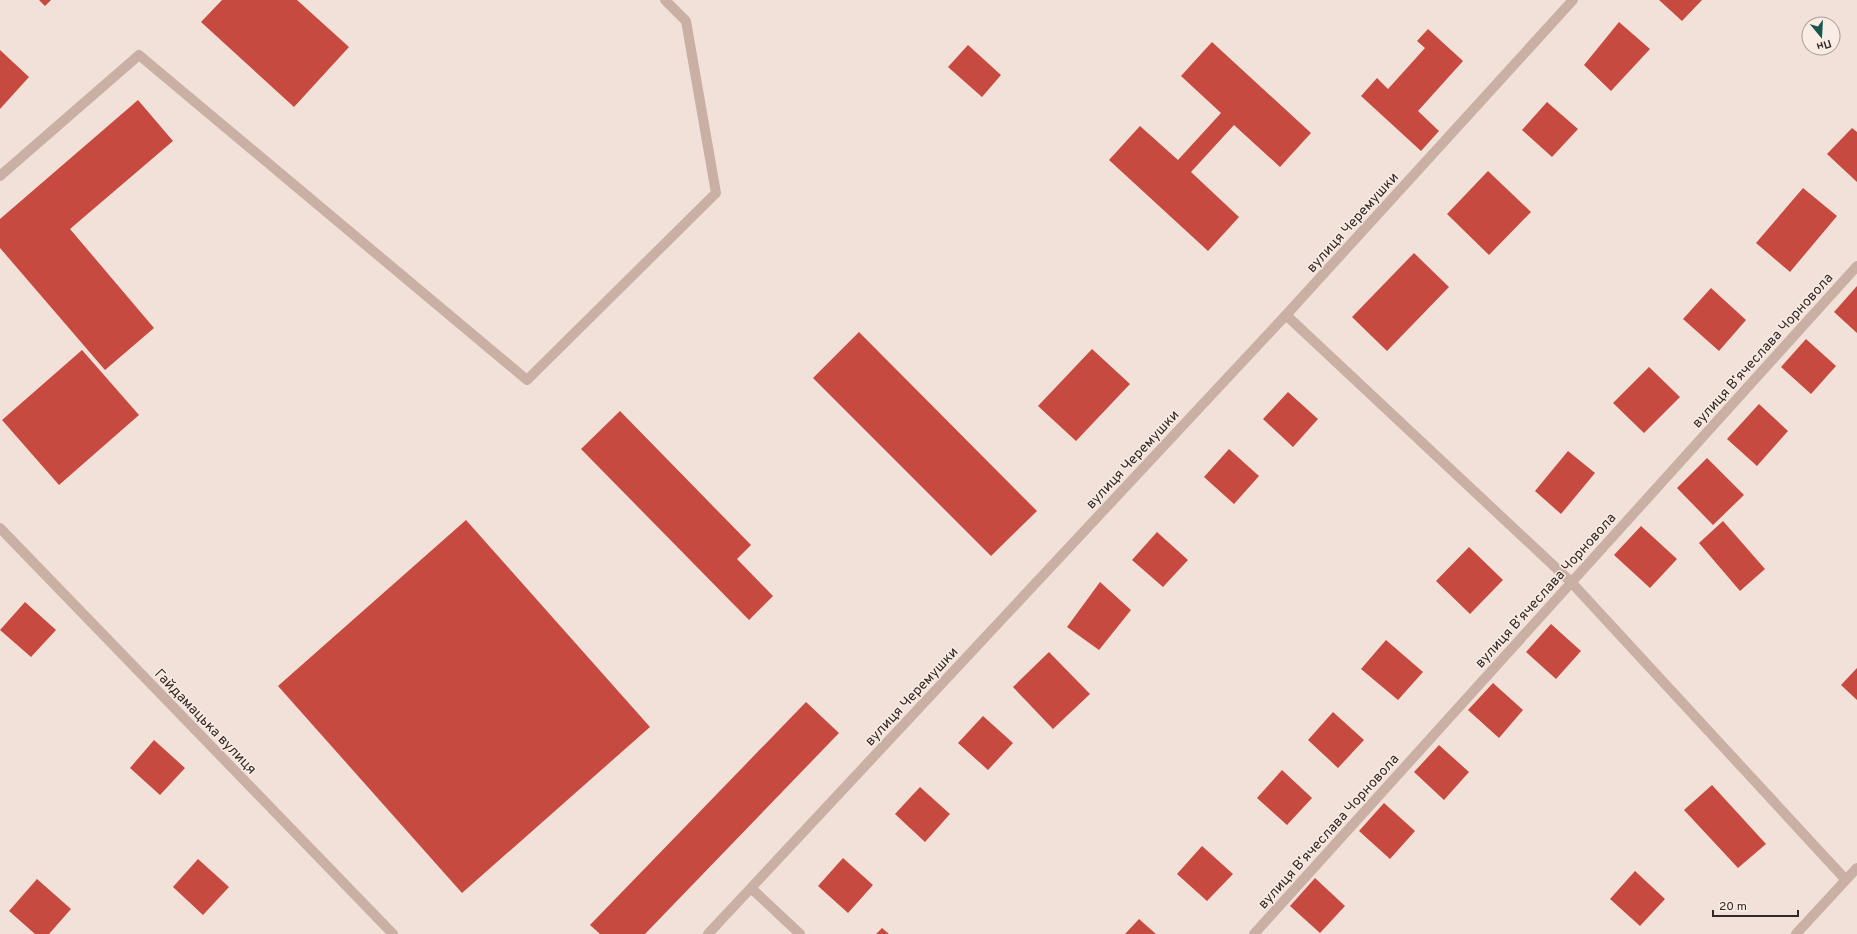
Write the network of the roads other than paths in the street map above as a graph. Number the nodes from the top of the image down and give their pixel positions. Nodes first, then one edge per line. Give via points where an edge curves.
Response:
1 (665, 0) edge
2 (1573, 0) edge
3 (0, 176) edge
4 (1857, 266) edge
5 (1286, 315) junction
6 (0, 528) edge
7 (1571, 582) junction
8 (1857, 868) edge
9 (1846, 880) junction
10 (751, 888) junction
11 (393, 934) edge
12 (708, 934) edge
13 (800, 934) edge
14 (1254, 934) edge
15 (1796, 934) edge

1 - 3 street via 686,21 716,193 527,380 139,55
2 - 5 street, вулиця Черемушки
4 - 7 street, вулиця Вʼячеслава Чорновола
5 - 7 street
5 - 10 street, вулиця Черемушки
6 - 11 street, Гайдамацька вулиця
7 - 9 street
7 - 14 street, вулиця Вʼячеслава Чорновола
8 - 9 street
9 - 15 street
10 - 12 street, вулиця Черемушки
10 - 13 street

